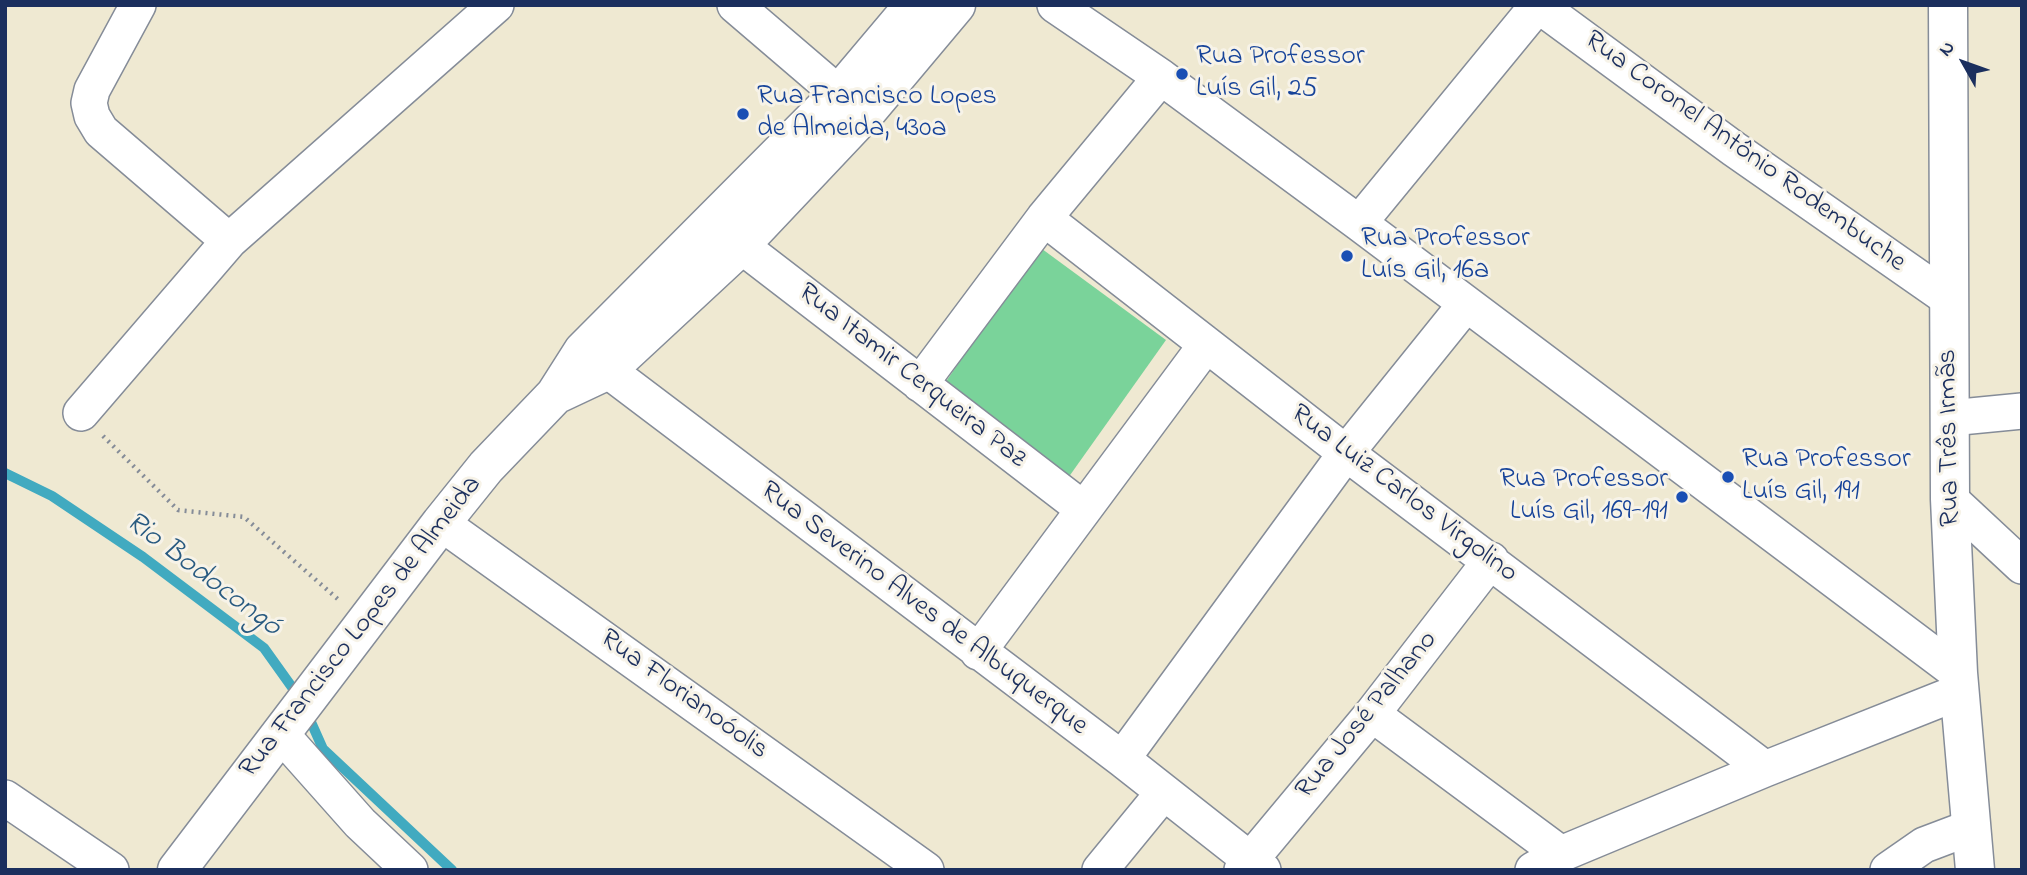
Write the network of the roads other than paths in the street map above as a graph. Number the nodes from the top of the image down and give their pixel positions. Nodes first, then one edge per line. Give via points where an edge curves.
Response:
1 (138, 5) edge
2 (496, 5) edge
3 (735, 5) edge
4 (914, 5) edge
5 (956, 5) edge
6 (1055, 5) edge
7 (1538, 5) edge
8 (1948, 5) edge
9 (1161, 77) junction
10 (839, 94) junction
11 (1044, 218) junction
12 (1359, 223) junction
13 (229, 241) junction
14 (740, 245) junction
15 (1949, 299) junction
16 (1466, 304) junction
17 (1206, 345) junction
18 (594, 361) junction
19 (920, 384) junction
20 (2022, 411) edge
21 (80, 413) road end
22 (1950, 418) junction
23 (1346, 453) junction
24 (1951, 499) junction
25 (1082, 508) junction
26 (441, 523) junction
27 (1491, 560) junction
28 (2022, 566) edge
29 (978, 652) junction
30 (1958, 682) junction
31 (1372, 714) junction
32 (291, 719) junction
33 (1122, 759) junction
34 (1765, 769) junction
35 (1164, 792) junction
36 (5, 798) edge
37 (1969, 828) junction
38 (1547, 862) edge
39 (90, 864) edge
40 (1252, 867) edge
41 (177, 870) edge
42 (410, 870) edge
43 (926, 870) edge
44 (1100, 870) edge
45 (1888, 870) edge
46 (1975, 870) edge

1 - 13 street via 92,90 92,116 101,131
2 - 13 street
3 - 10 street
4 - 10 main road, Rua Francisco Lopes de Almeida
5 - 14 main road, Rua Francisco Lopes de Almeida via 866,111
6 - 9 street
7 - 12 street
7 - 15 street, Rua Coronel Antônio Rodembuche
8 - 15 main road, Rua Três Irmãs
9 - 11 street
9 - 12 street
10 - 18 main road, Rua Francisco Lopes de Almeida
11 - 17 street, Rua Luiz Carlos Virgolino
11 - 19 street
12 - 16 street
13 - 21 street
14 - 18 main road, Rua Francisco Lopes de Almeida
14 - 19 street, Rua Itamir Cerqueira Paz
15 - 22 main road, Rua Três Irmãs
16 - 23 street
16 - 30 street
17 - 23 street, Rua Luiz Carlos Virgolino
17 - 25 street
18 - 26 main road, Rua Francisco Lopes de Almeida via 486,467
18 - 29 street, Rua Severino Alves de Albuquerque
19 - 25 street, Rua Itamir Cerqueira Paz
20 - 22 street
22 - 24 main road, Rua Três Irmãs
23 - 27 street, Rua Luiz Carlos Virgolino
23 - 33 street
24 - 28 street
24 - 30 main road, Rua Três Irmãs
25 - 29 street
26 - 32 main road, Rua Francisco Lopes de Almeida
26 - 43 street, Rua Florianoóolis
27 - 31 street, Rua José Palhano
27 - 34 street, Rua Luiz Carlos Virgolino
29 - 33 street, Rua Severino Alves de Albuquerque
30 - 34 street
30 - 37 main road, Rua Três Irmãs
31 - 38 street
31 - 40 street, Rua José Palhano
32 - 41 main road, Rua Francisco Lopes de Almeida
32 - 42 street via 360,823
33 - 35 street, Rua Severino Alves de Albuquerque
34 - 38 street
35 - 40 street, Rua Severino Alves de Albuquerque
35 - 44 street
36 - 39 street
37 - 45 street via 1924,845
37 - 46 main road, Rua Três Irmãs

